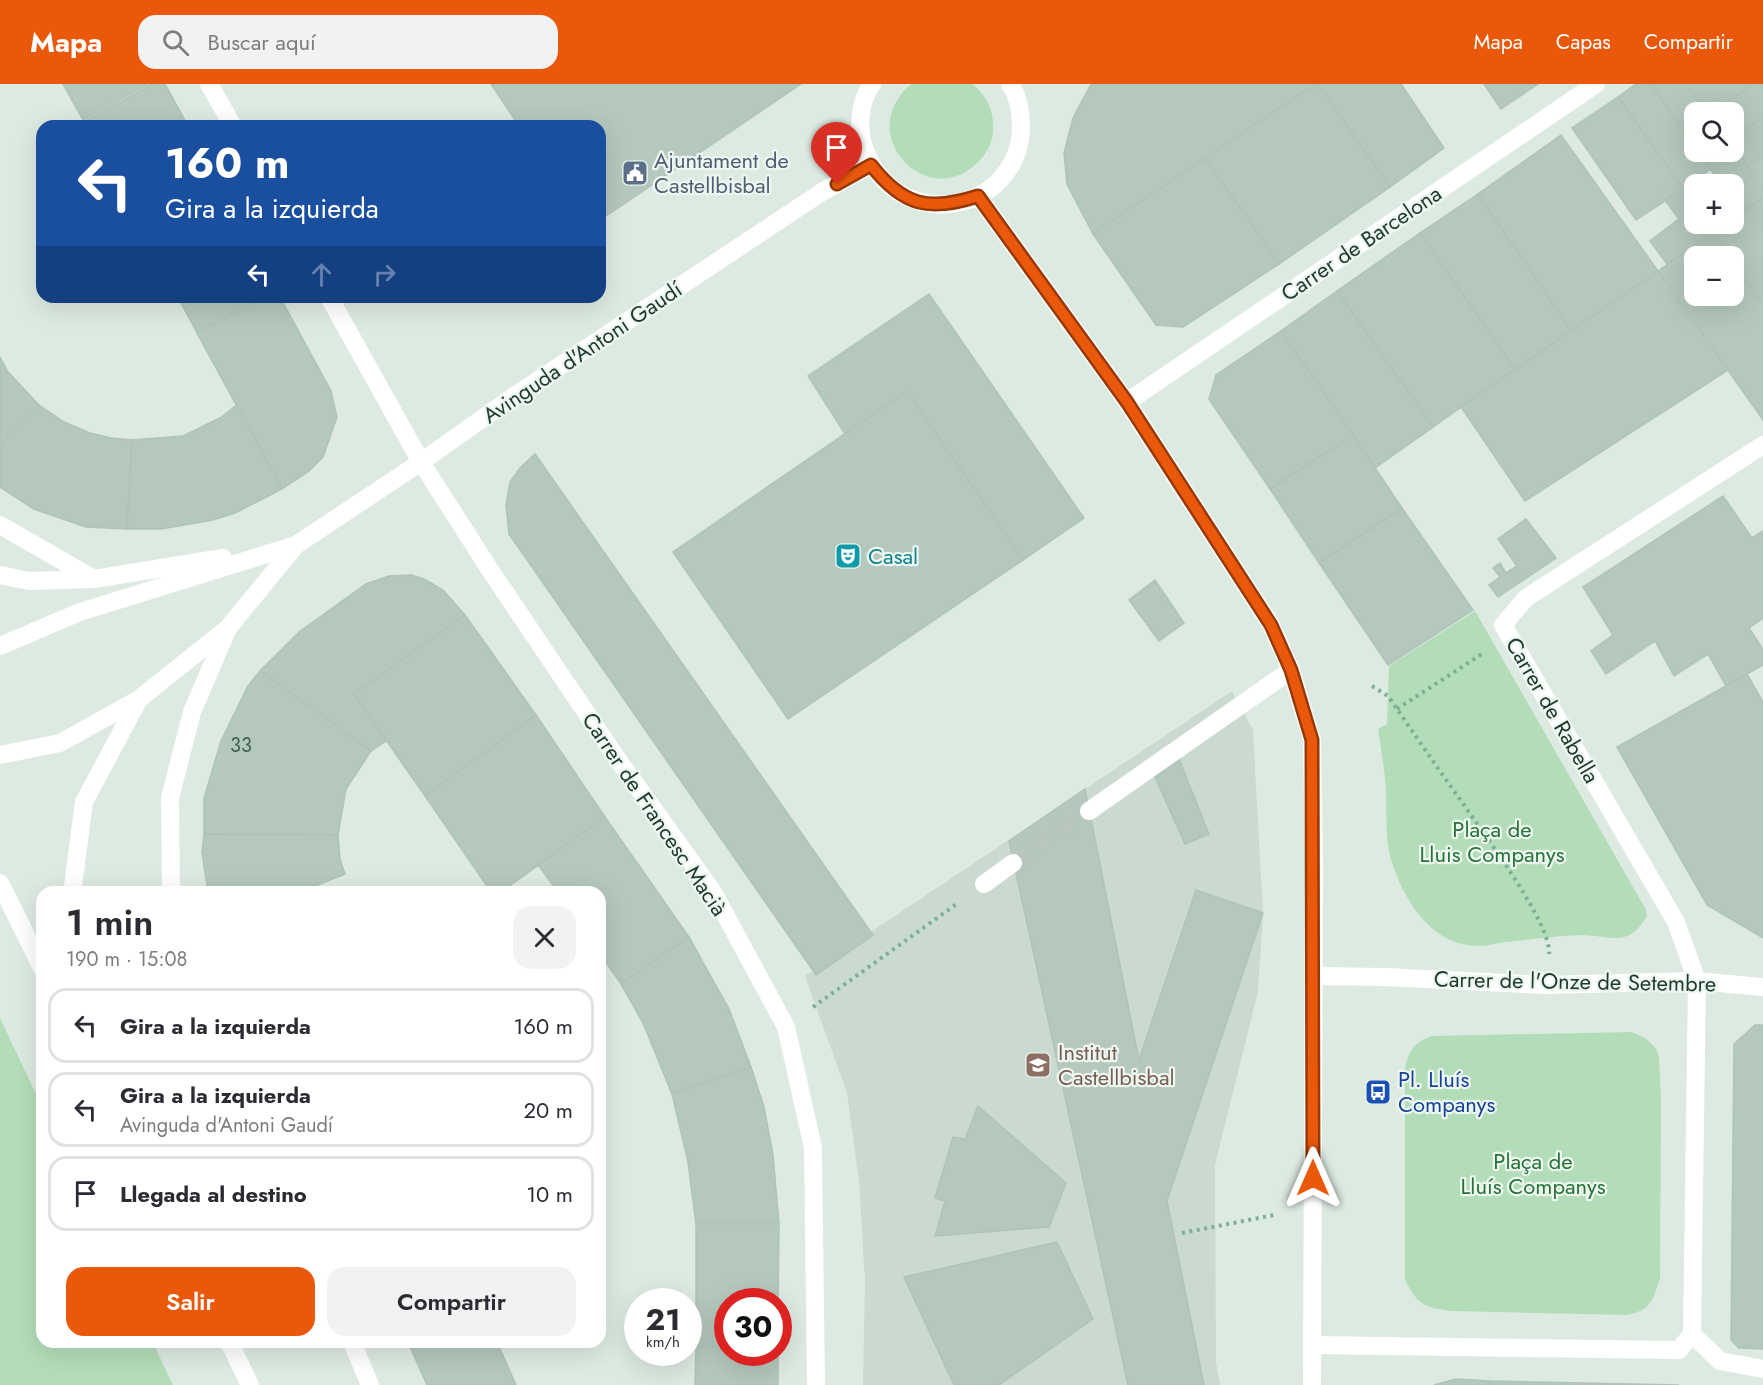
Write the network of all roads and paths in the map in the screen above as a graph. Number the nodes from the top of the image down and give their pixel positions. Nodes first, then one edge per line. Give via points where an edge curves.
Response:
1 (209, 84) edge
2 (872, 84) edge
3 (1010, 84) edge
4 (1596, 84) edge
5 (229, 120) edge
6 (871, 165) junction
7 (978, 196) junction
8 (332, 303) edge
9 (1127, 402) junction
10 (1763, 445) edge
11 (422, 462) junction
12 (0, 525) edge
13 (296, 545) junction
14 (0, 575) edge
15 (94, 579) junction
16 (228, 628) junction
17 (1510, 636) junction
18 (0, 646) edge
19 (1291, 670) junction
20 (1372, 686) dead end
21 (139, 699) junction
22 (1397, 709) junction
23 (0, 755) edge
24 (1089, 811) tunnel mouth
25 (1013, 863) tunnel mouth
26 (0, 884) edge
27 (984, 884) joint
28 (73, 886) edge
29 (171, 886) edge
30 (36, 956) edge
31 (1549, 960) dead end
32 (1314, 976) junction
33 (1697, 981) junction
34 (1763, 987) edge
35 (786, 1027) junction
36 (1274, 1215) dead end
37 (1182, 1233) dead end
38 (1692, 1334) junction
39 (1312, 1344) junction
40 (231, 1348) edge
41 (240, 1348) edge
42 (354, 1348) edge
43 (1763, 1369) edge
44 (250, 1385) edge
45 (370, 1385) edge
46 (816, 1385) edge
47 (1312, 1385) edge

1 - 5 street
2 - 6 street via 861,113 861,139
3 - 7 street via 1021,114 1021,138 1013,162 998,182
4 - 9 street, Carrer de Barcelona
6 - 7 street via 886,184 906,198 930,205 954,204
6 - 11 street, Avinguda d'Antoni Gaudí via 792,212
7 - 9 street
8 - 11 street, Carrer de Francesc Macià
9 - 19 street via 1271,625
10 - 17 street, Carrer de Rabella via 1526,598 1503,625
11 - 13 street, Avinguda d'Antoni Gaudí
11 - 35 street, Carrer de Francesc Macià via 603,737 713,892
12 - 15 street
13 - 15 street
13 - 16 street
13 - 18 street via 80,612
14 - 15 street via 29,581
16 - 21 street
16 - 29 street via 192,712 170,798
17 - 22 path
17 - 33 street, Carrer de Rabella via 1676,922
19 - 24 street
19 - 32 street via 1312,740
20 - 22 path via 1388,696
21 - 23 street via 60,742
21 - 28 street via 84,802
22 - 31 path via 1524,893 1547,938
25 - 27 street
26 - 30 street
27 - 35 path
32 - 33 street, Carrer de l'Onze de Setembre via 1546,985
32 - 39 street
33 - 34 street, Carrer de l'Onze de Setembre
33 - 38 street
35 - 46 street, Carrer de Francesc Macià via 813,1148
36 - 37 path
38 - 39 street via 1679,1350
38 - 43 street via 1720,1361
39 - 47 street
40 - 44 street
41 - 44 street
42 - 45 street

